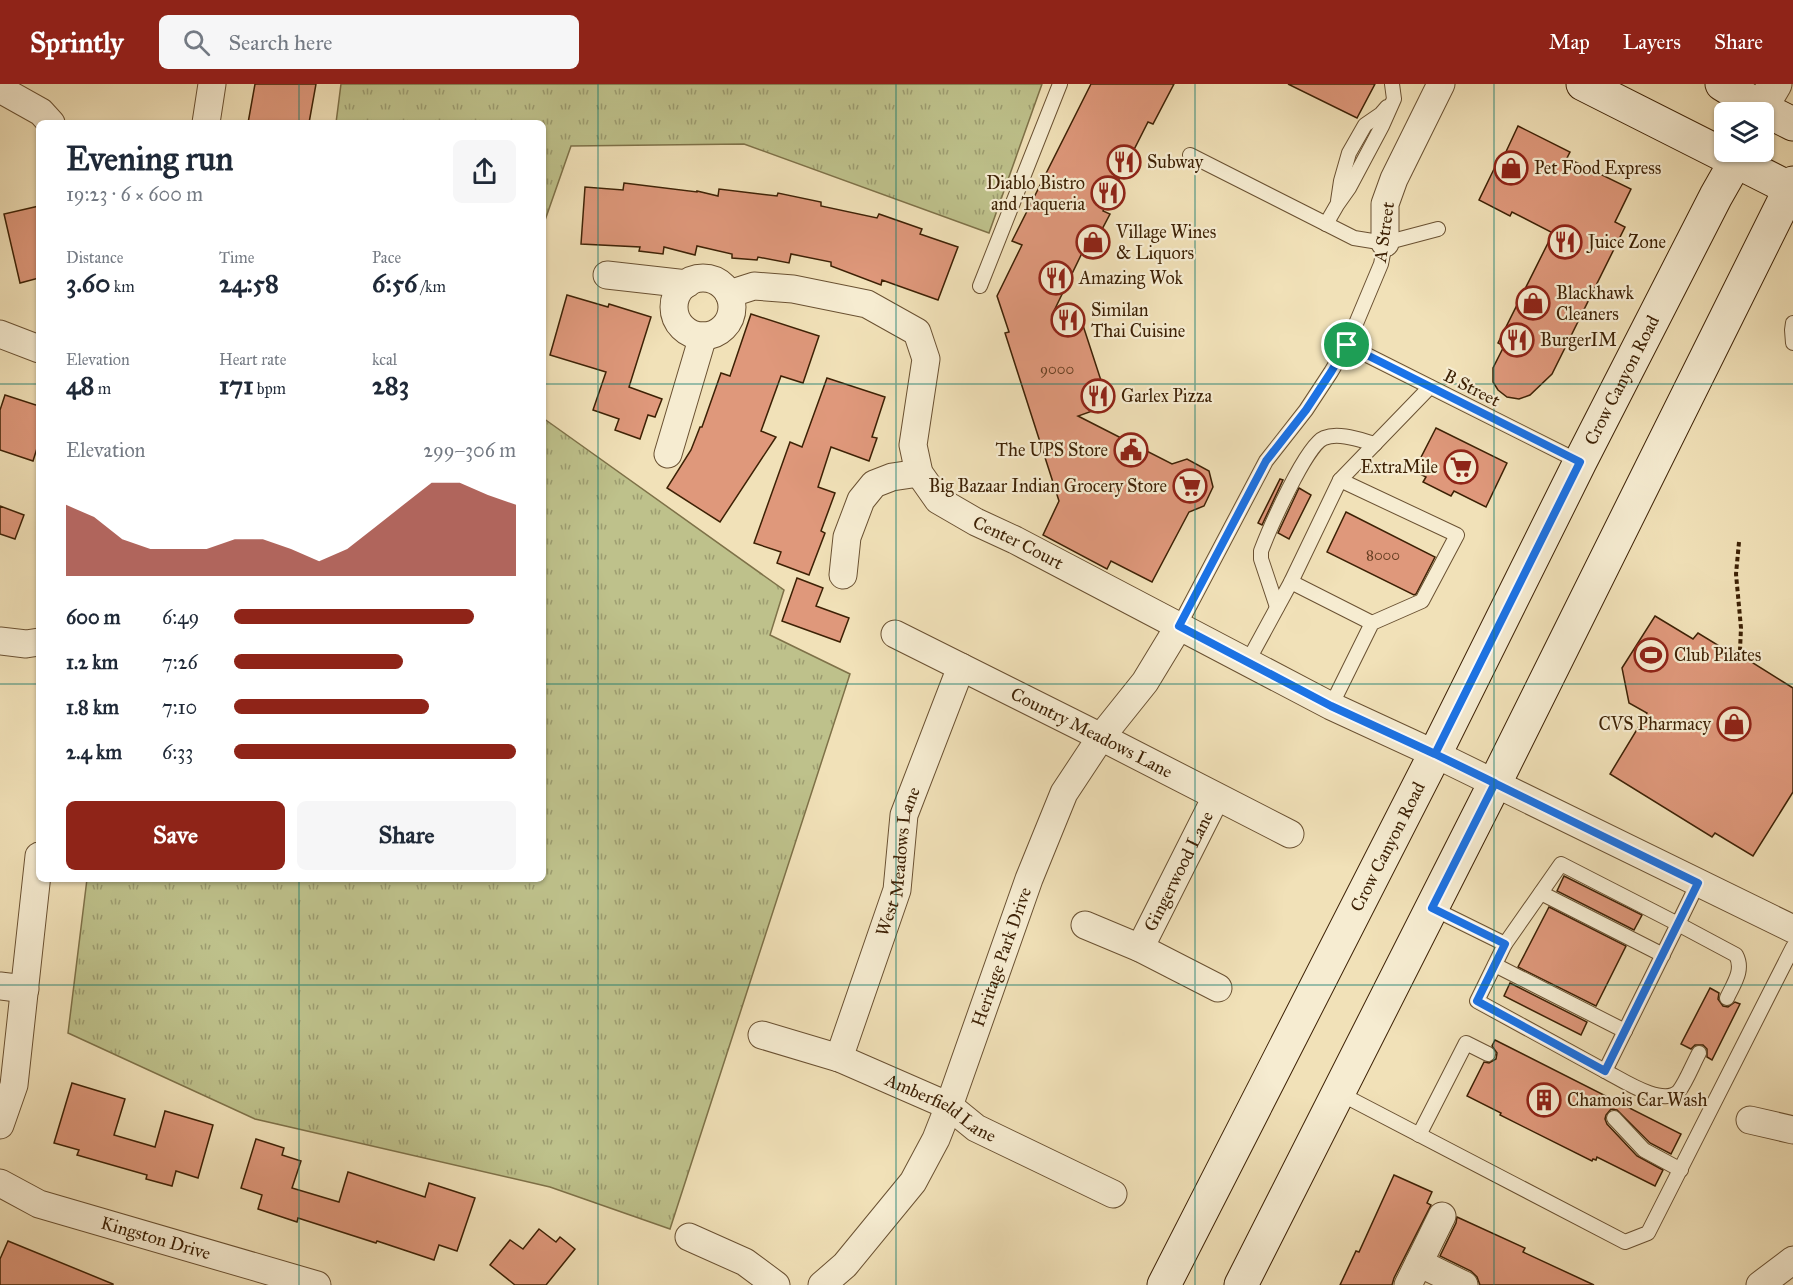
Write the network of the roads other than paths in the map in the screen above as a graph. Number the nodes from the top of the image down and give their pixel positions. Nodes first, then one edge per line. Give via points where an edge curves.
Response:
1 (212, 84) edge
2 (1060, 84) edge
3 (1392, 84) edge
4 (1442, 84) edge
5 (1583, 84) edge
6 (1722, 84) edge
7 (0, 89) edge
8 (1765, 101) edge
9 (48, 120) edge
10 (207, 120) edge
11 (1793, 124) edge
12 (1714, 146) edge
13 (1190, 155) dead end
14 (1735, 162) edge
15 (1747, 162) edge
16 (1792, 188) edge
17 (1326, 224) junction
18 (1438, 229) dead end
19 (1385, 243) junction
20 (607, 276) dead end
21 (687, 284) junction
22 (980, 286) dead end
23 (729, 294) junction
24 (1793, 323) edge
25 (0, 334) edge
26 (703, 336) junction
27 (1793, 343) edge
28 (1347, 345) junction
29 (36, 348) edge
30 (1430, 387) junction
31 (1375, 444) junction
32 (668, 454) dead end
33 (1580, 462) junction
34 (919, 473) junction
35 (1340, 480) junction
36 (843, 574) dead end
37 (1291, 582) junction
38 (1277, 607) junction
39 (1372, 623) junction
40 (1179, 626) junction
41 (895, 634) dead end
42 (0, 641) edge
43 (36, 642) edge
44 (1248, 661) junction
45 (961, 667) junction
46 (1331, 706) junction
47 (1101, 736) junction
48 (1435, 754) junction
49 (1495, 783) junction
50 (1216, 797) junction
51 (1290, 834) dead end
52 (36, 871) edge
53 (1698, 883) junction
54 (1540, 893) junction
55 (1432, 908) junction
56 (1678, 924) junction
57 (1085, 925) dead end
58 (1793, 929) edge
59 (1505, 944) junction
60 (1793, 947) edge
61 (1140, 948) junction
62 (1663, 955) junction
63 (1494, 965) junction
64 (12, 988) edge
65 (1218, 988) dead end
66 (1727, 998) dead end
67 (1625, 1031) junction
68 (762, 1035) dead end
69 (1699, 1053) dead end
70 (1488, 1054) dead end
71 (839, 1058) junction
72 (1605, 1071) junction
73 (1339, 1093) junction
74 (949, 1106) junction
75 (1614, 1118) dead end
76 (1750, 1120) dead end
77 (0, 1125) edge
78 (1793, 1130) edge
79 (1419, 1135) junction
80 (1681, 1170) junction
81 (0, 1183) edge
82 (1113, 1194) dead end
83 (1442, 1216) dead end
84 (689, 1238) dead end
85 (1793, 1260) edge
86 (1414, 1274) edge
87 (317, 1285) edge
88 (776, 1285) edge
89 (822, 1285) edge
90 (1164, 1285) edge
91 (1241, 1285) edge
92 (1464, 1285) edge
93 (1760, 1285) edge

1 - 10 street
2 - 22 lane
3 - 17 lane via 1394,99 1365,126 1349,153 1337,205
4 - 19 street, A Street via 1385,204
5 - 12 main road
6 - 8 main road
7 - 9 street
8 - 11 main road
13 - 17 lane
14 - 33 main road, Crow Canyon Road
15 - 16 main road
16 - 49 main road
17 - 19 lane via 1354,238
18 - 19 lane
19 - 28 lane, A Street via 1381,264
20 - 21 street
21 - 23 street via 710,279
21 - 26 street via 678,292 676,316 691,334
23 - 26 street via 733,305 725,327
23 - 34 street, Center Court via 754,286 804,291 867,304 917,332 926,359 913,445
24 - 27 lane
25 - 29 street
26 - 32 street
28 - 30 lane, B Street
28 - 40 lane, A Street via 1306,410 1266,461
30 - 31 lane
30 - 33 lane, B Street
31 - 35 lane
31 - 38 lane via 1344,436 1325,437 1305,459 1261,551
33 - 48 main road, Crow Canyon Road
34 - 36 street via 874,484 861,500 847,537
34 - 40 street, Center Court via 938,500
35 - 37 lane
35 - 39 lane via 1457,535 1422,601
37 - 38 lane
37 - 39 lane
38 - 44 lane
39 - 46 lane
40 - 44 street, Center Court
40 - 47 street, Heritage Park Drive via 1145,682
41 - 45 street, Country Meadows Lane
42 - 43 street
44 - 46 street, Center Court
45 - 47 street, Country Meadows Lane
45 - 71 street, West Meadows Lane via 904,815 897,890
46 - 48 street, Center Court
47 - 50 street, Country Meadows Lane
47 - 74 street, Heritage Park Drive via 1064,794 1042,847
48 - 49 street, Center Court
48 - 90 main road, Crow Canyon Road
49 - 53 street, Center Court
49 - 55 main road
50 - 51 street, Country Meadows Lane
50 - 61 street, Gingerwood Lane
52 - 64 street
53 - 56 lane
53 - 58 street, Center Court
54 - 56 lane via 1561,864
54 - 59 lane
54 - 62 lane
55 - 59 lane
55 - 73 main road
56 - 62 lane
56 - 66 lane via 1736,955 1739,975
57 - 61 street
59 - 63 lane
60 - 80 lane
61 - 65 street
62 - 67 lane
63 - 67 lane
63 - 72 lane via 1477,1001
64 - 77 street via 14,1085
67 - 72 lane
68 - 71 street, Amberfield Lane
69 - 72 lane via 1678,1091 1671,1096 1648,1093
70 - 79 lane via 1466,1043
71 - 74 street, Amberfield Lane
73 - 79 lane
73 - 91 main road
74 - 82 street, Amberfield Lane via 976,1128
74 - 89 street, Heritage Park Drive via 913,1182 845,1265
75 - 80 lane via 1644,1150
76 - 78 street
79 - 80 lane via 1625,1242 1648,1233
81 - 87 street, Kingston Drive via 39,1204
83 - 86 street
84 - 88 street via 745,1262
85 - 93 street
86 - 92 street

